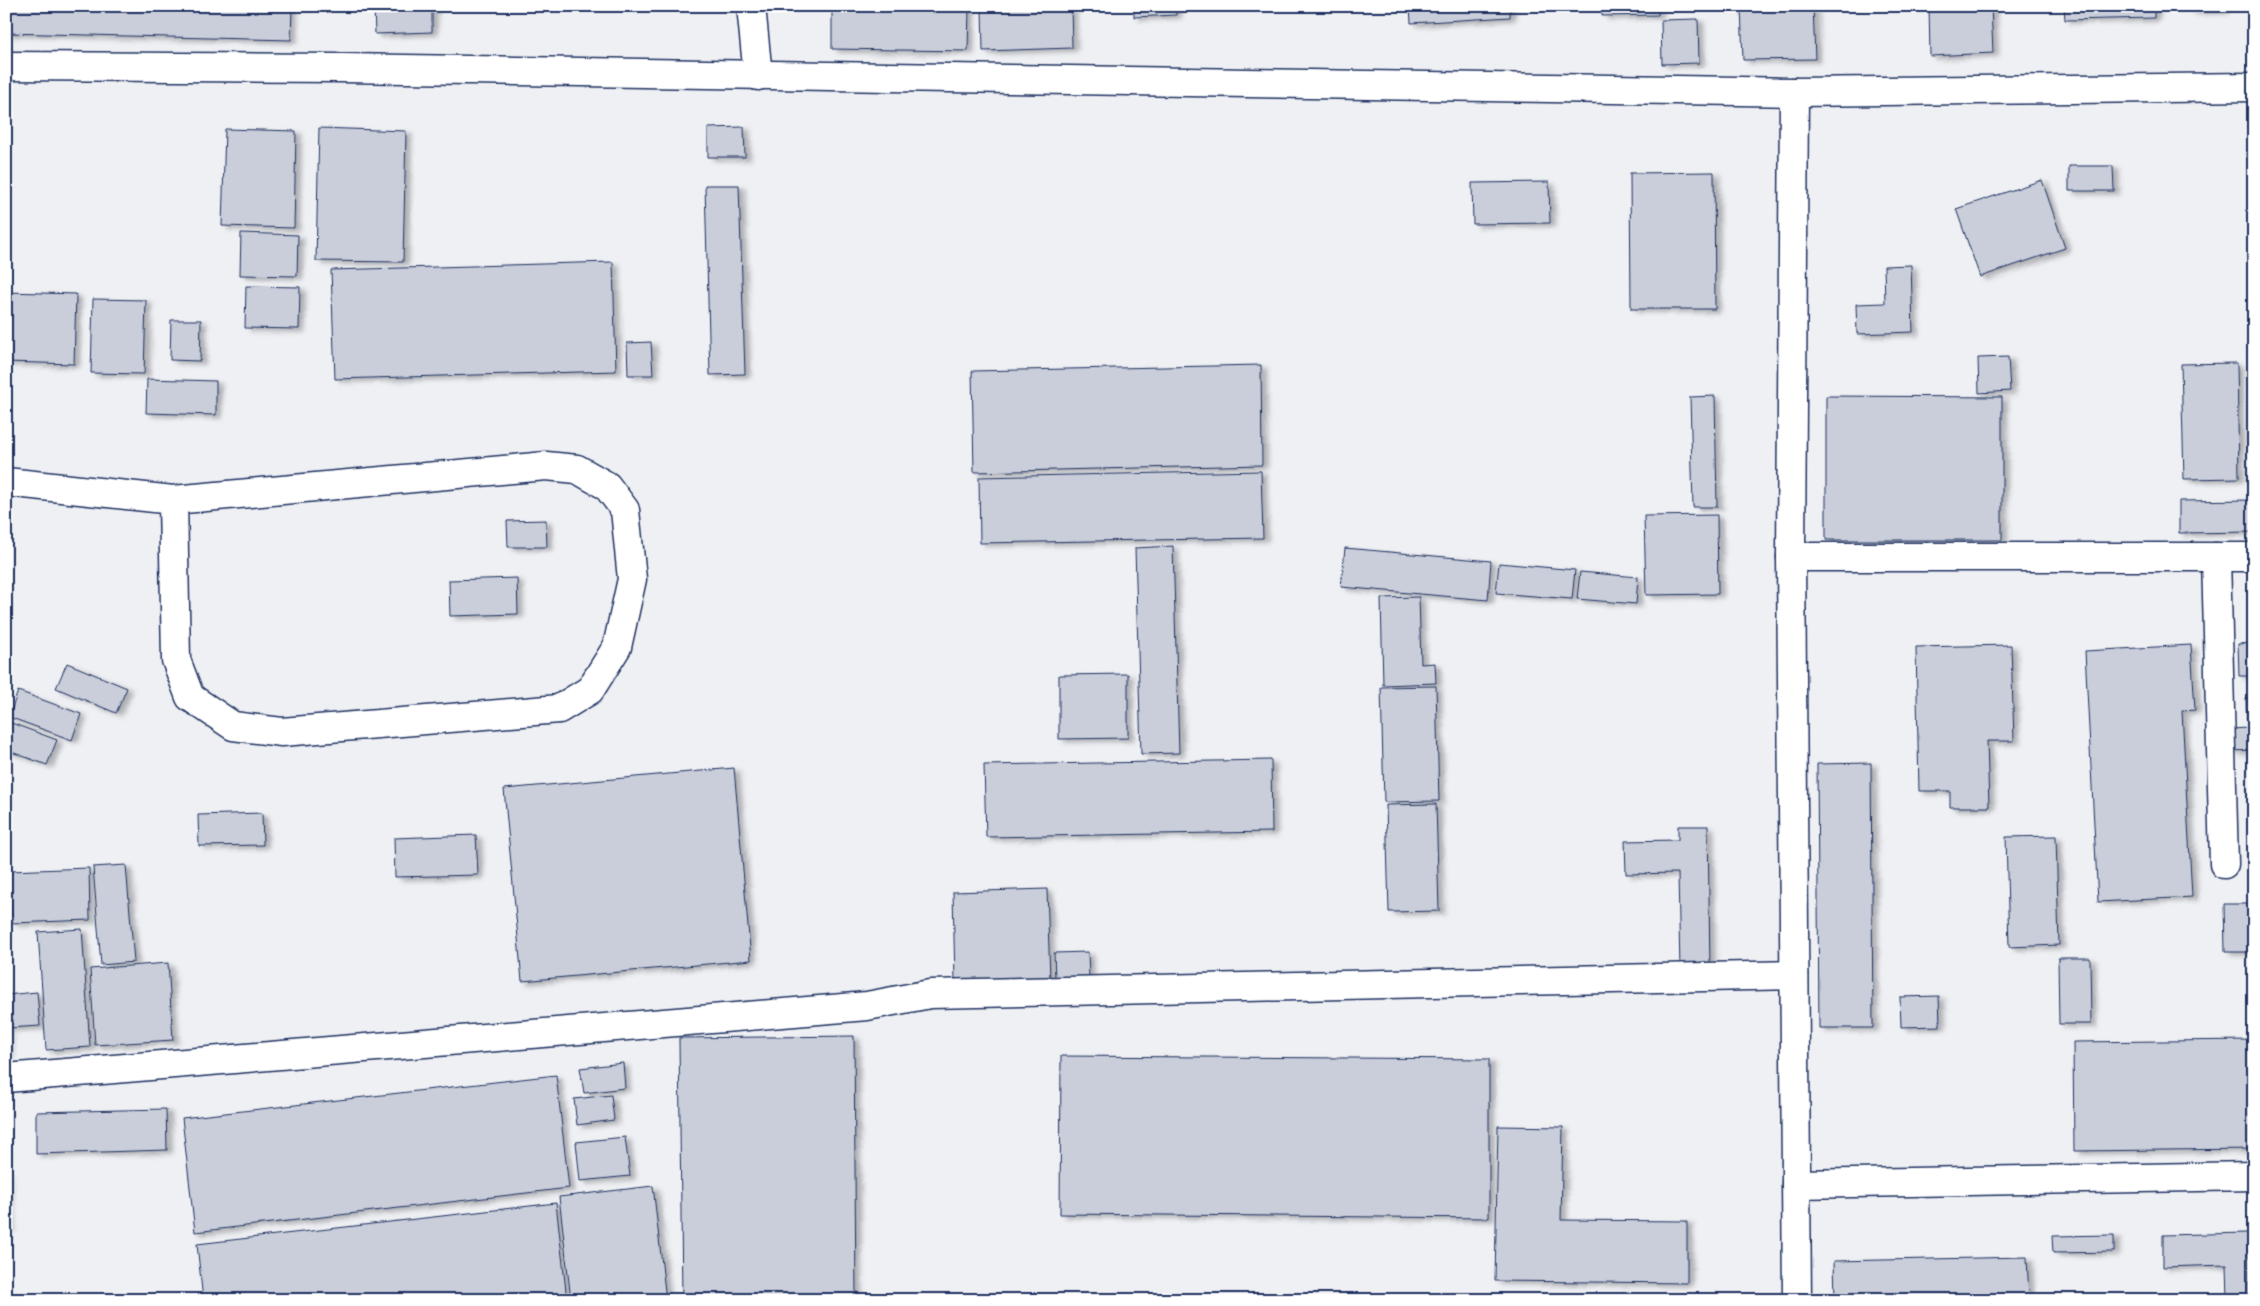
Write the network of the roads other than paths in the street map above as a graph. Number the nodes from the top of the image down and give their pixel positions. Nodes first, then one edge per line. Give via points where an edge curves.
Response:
1 (751, 6) edge
2 (6, 66) edge
3 (758, 76) junction
4 (2254, 87) edge
5 (1794, 92) junction
6 (6, 482) edge
7 (173, 500) junction
8 (1791, 557) junction
9 (2216, 557) junction
10 (2254, 557) edge
11 (2224, 864) dead end
12 (1794, 975) junction
13 (6, 1078) edge
14 (2254, 1176) edge
15 (1796, 1184) junction
16 (1797, 1300) edge

1 - 3 street
2 - 3 street
3 - 5 street
4 - 5 street
5 - 8 street
6 - 7 street
7 - 7 street via 546,466 577,469 607,486 625,510 632,579 617,647 590,690 559,709 282,732 233,726 190,696 176,660
8 - 9 street
8 - 12 street
9 - 10 street
9 - 11 street
12 - 13 street via 930,994 867,1006
12 - 15 street
14 - 15 street
15 - 16 street

